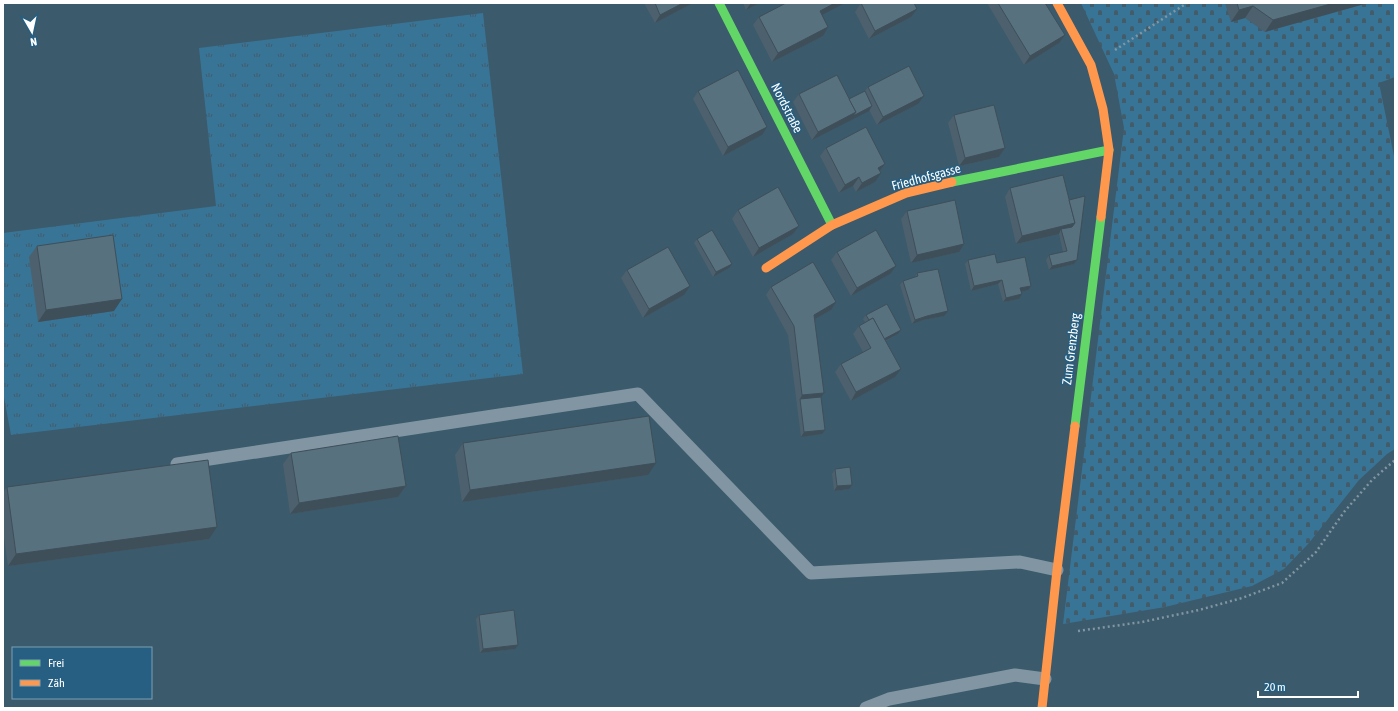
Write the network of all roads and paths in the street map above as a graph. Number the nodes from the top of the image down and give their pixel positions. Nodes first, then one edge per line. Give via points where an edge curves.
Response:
1 (719, 3) edge
2 (1057, 3) edge
3 (1187, 3) edge
4 (1091, 65) junction
5 (1109, 150) junction
6 (832, 225) junction
7 (766, 268) dead end
8 (1395, 460) edge
9 (168, 465) edge
10 (1057, 570) junction
11 (1050, 636) junction
12 (1045, 679) junction
13 (866, 708) edge
14 (1042, 708) edge

1 - 6 street, Nordstraße
2 - 4 street, Zum Grenzberg
3 - 4 path
4 - 5 street, Zum Grenzberg via 1103,109
5 - 6 street, Friedhofsgasse via 906,193
5 - 10 street, Zum Grenzberg
6 - 7 street, Friedhofsgasse
8 - 11 path via 1372,480 1344,512 1316,552 1282,582 1242,598 1199,610 1142,622
9 - 10 lane via 638,394 811,573 1020,562
10 - 11 street, Zum Grenzberg
11 - 12 street, Zum Grenzberg
12 - 13 lane via 1015,675 889,699
12 - 14 street, Zum Grenzberg

